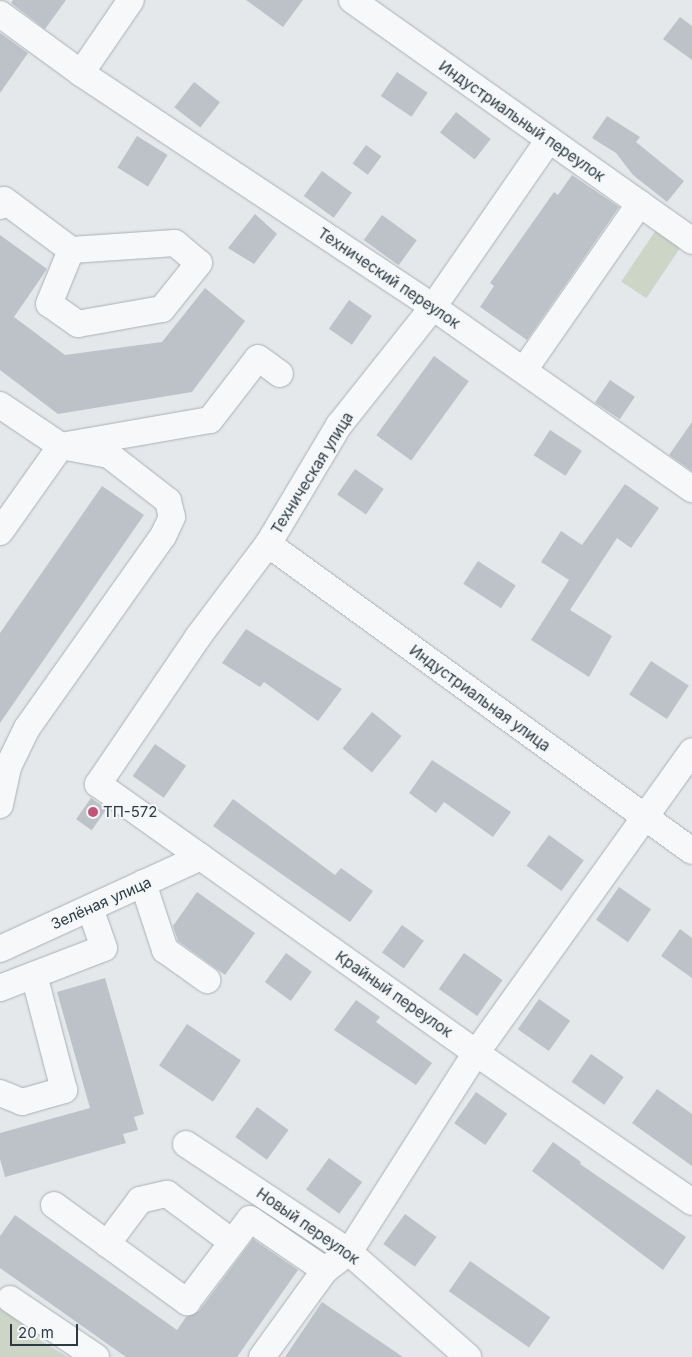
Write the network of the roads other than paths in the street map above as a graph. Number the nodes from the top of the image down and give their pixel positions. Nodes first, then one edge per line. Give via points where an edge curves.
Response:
1 (131, 0) edge
2 (352, 0) edge
3 (0, 14) edge
4 (81, 74) junction
5 (548, 141) junction
6 (640, 204) junction
7 (0, 206) edge
8 (692, 241) edge
9 (71, 250) junction
10 (433, 307) junction
11 (524, 370) junction
12 (280, 374) dead end
13 (0, 404) edge
14 (61, 446) junction
15 (692, 489) edge
16 (0, 532) edge
17 (268, 544) junction
18 (692, 751) edge
19 (98, 784) joint
20 (0, 805) edge
21 (643, 816) junction
22 (692, 850) edge
23 (201, 857) junction
24 (143, 883) junction
25 (90, 908) junction
26 (0, 949) edge
27 (34, 975) junction
28 (207, 980) dead end
29 (0, 988) edge
30 (476, 1052) junction
31 (0, 1093) edge
32 (186, 1144) dead end
33 (692, 1202) edge
34 (54, 1205) dead end
35 (232, 1242) junction
36 (107, 1244) junction
37 (349, 1252) junction
38 (325, 1270) junction
39 (10, 1299) dead end
40 (96, 1357) edge
41 (262, 1357) edge
42 (468, 1357) edge

1 - 4 street
2 - 5 street, Индустриальный переулок
3 - 4 street, Технический переулок
4 - 10 street, Технический переулок
5 - 6 street, Индустриальный переулок
5 - 10 street, Техническая улица
6 - 8 street, Индустриальный переулок
6 - 11 street
7 - 9 street via 4,200
9 - 9 street via 175,243 199,264 162,309 78,324 49,304
10 - 11 street, Технический переулок
10 - 17 street, Техническая улица via 339,426
11 - 15 street, Технический переулок
12 - 14 street via 258,358 210,420
13 - 14 street
14 - 16 street
14 - 20 street via 108,455 168,501 172,517 163,536 27,728 8,767
17 - 19 street, Техническая улица via 198,637
17 - 21 street, Индустриальная улица
18 - 21 street
19 - 23 street, Крайный переулок
21 - 22 street, Индустриальная улица
21 - 30 street
23 - 24 street, Зелёная улица
23 - 30 street, Крайный переулок
24 - 25 street, Зелёная улица
24 - 28 street via 166,950
25 - 26 street, Зелёная улица
25 - 27 street via 104,948
27 - 29 street
27 - 31 street via 64,1090 22,1102
30 - 33 street, Крайный переулок
30 - 37 street
32 - 37 street, Новый переулок
34 - 36 street
35 - 36 street via 167,1194 140,1200
35 - 36 street via 187,1302
35 - 38 street via 250,1219
37 - 38 street
37 - 42 street, Новый переулок
38 - 41 street
39 - 40 street

